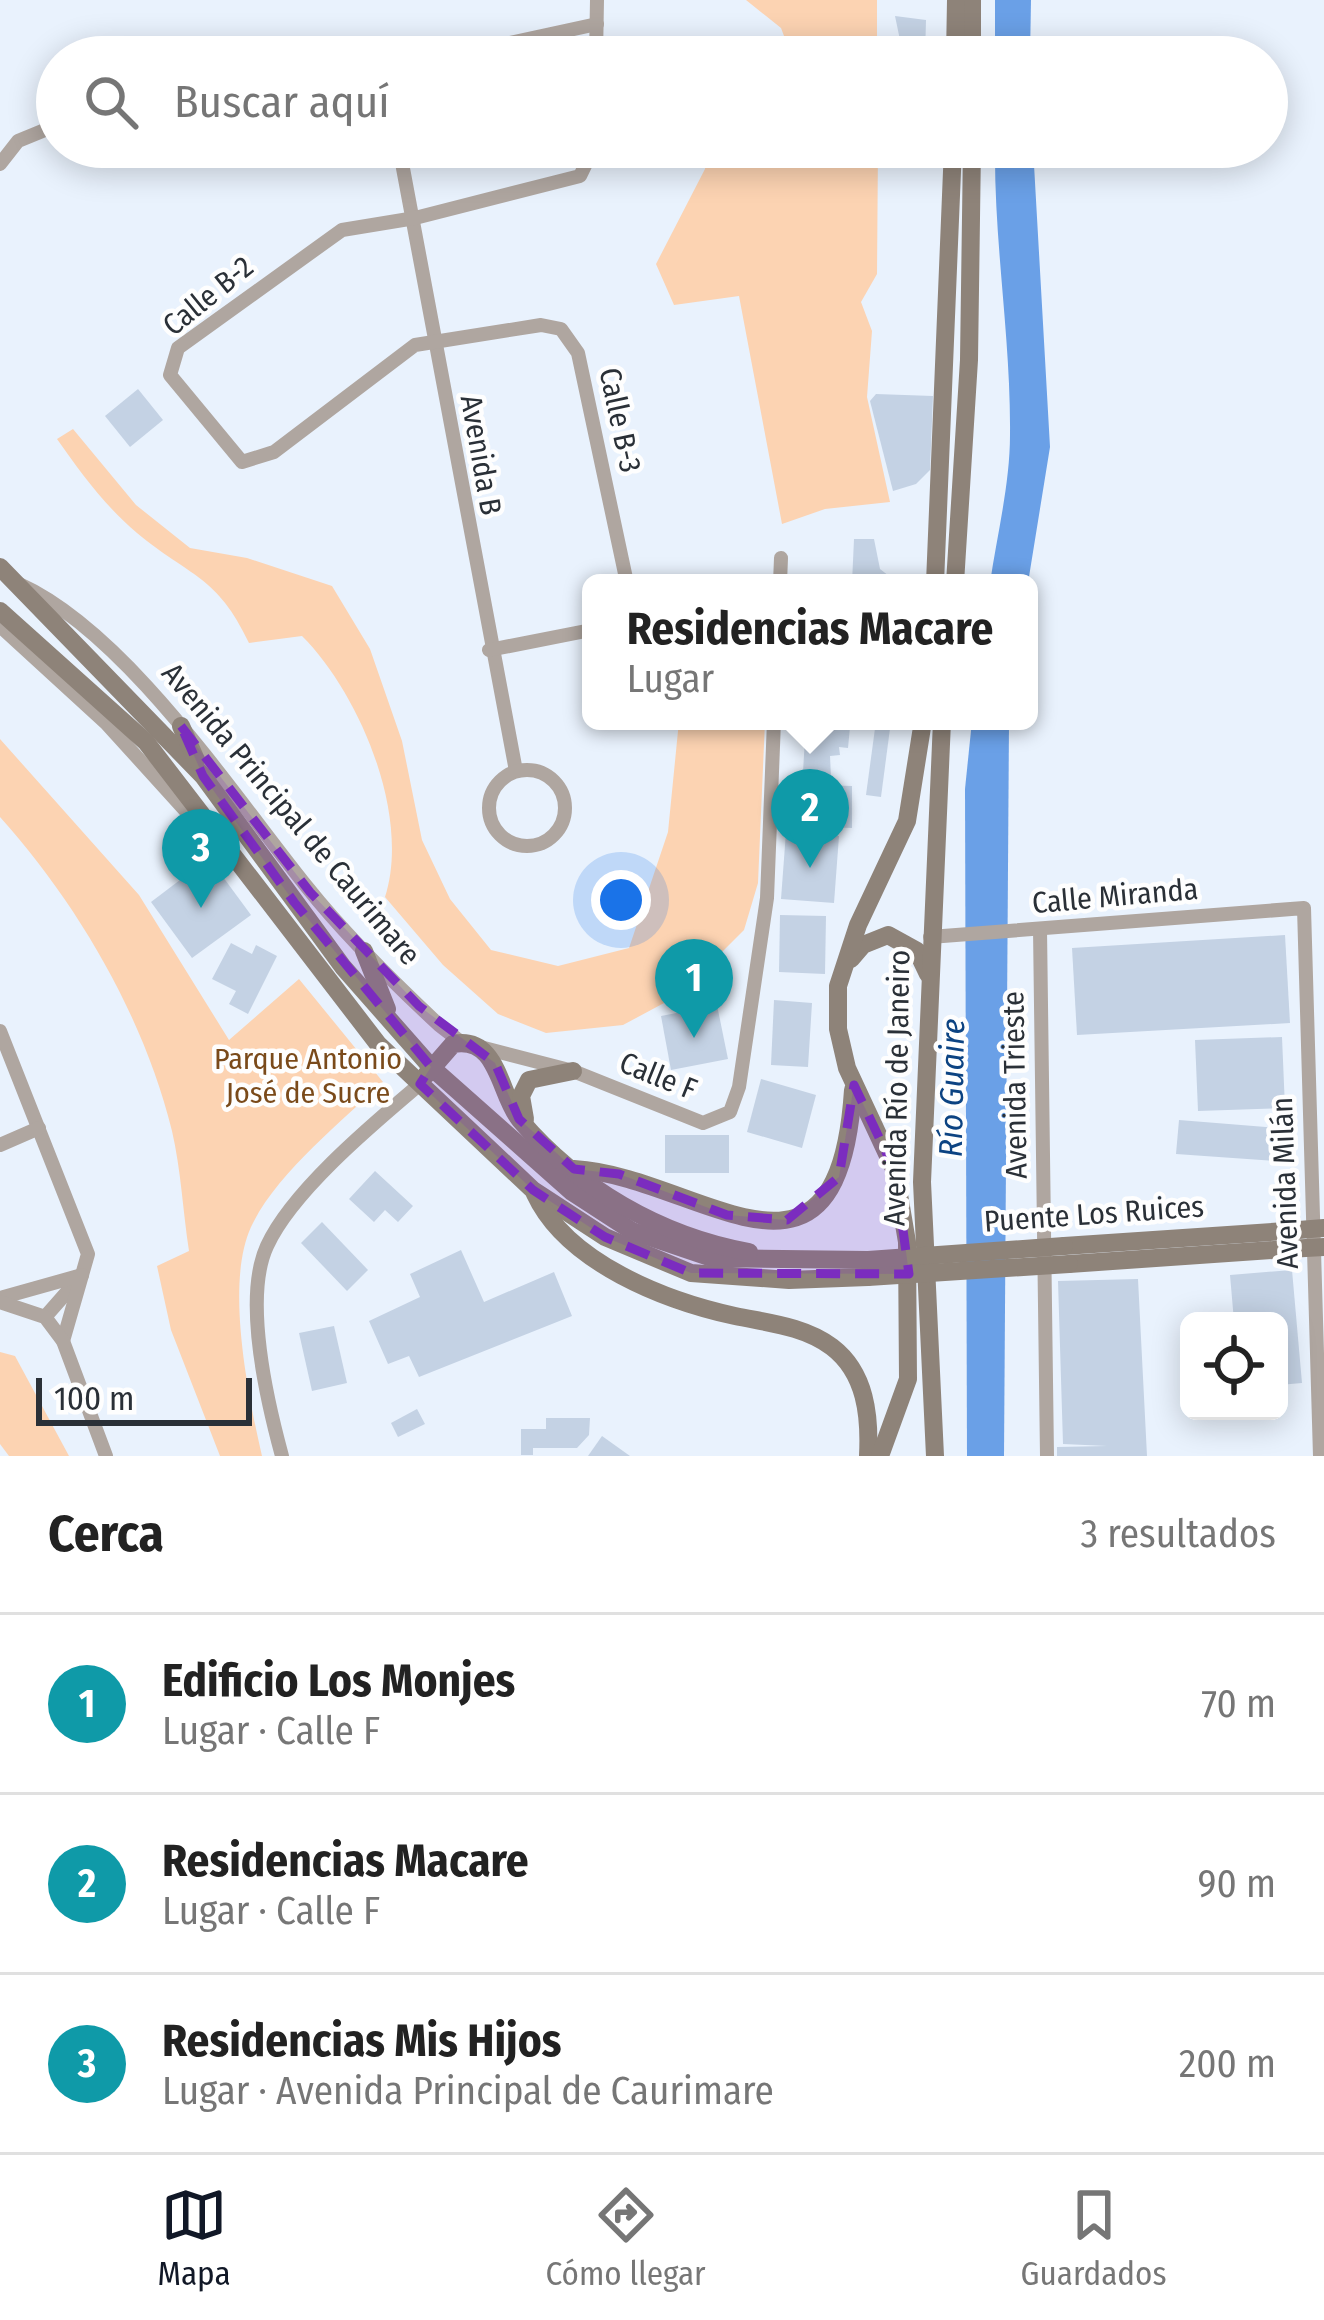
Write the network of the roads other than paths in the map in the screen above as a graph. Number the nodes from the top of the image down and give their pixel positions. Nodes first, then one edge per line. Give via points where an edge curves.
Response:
1 (597, 0) edge
2 (956, 0) edge
3 (972, 0) edge
4 (597, 24) junction
5 (542, 36) edge
6 (597, 36) edge
7 (955, 36) edge
8 (972, 36) edge
9 (36, 134) edge
10 (0, 164) edge
11 (404, 168) edge
12 (584, 168) edge
13 (951, 168) edge
14 (972, 168) edge
15 (415, 218) junction
16 (433, 344) junction
17 (781, 558) dead end
18 (0, 567) edge
19 (625, 574) edge
20 (780, 574) edge
21 (935, 574) edge
22 (956, 574) edge
23 (18, 583) junction
24 (0, 611) edge
25 (0, 626) edge
26 (582, 633) edge
27 (489, 650) junction
28 (182, 726) junction
29 (774, 730) edge
30 (922, 730) edge
31 (942, 730) edge
32 (516, 771) junction
33 (203, 776) junction
34 (213, 824) junction
35 (289, 894) junction
36 (1304, 908) joint
37 (1036, 930) junction
38 (888, 935) junction
39 (930, 937) junction
40 (364, 951) junction
41 (842, 970) junction
42 (930, 978) junction
43 (397, 1029) junction
44 (0, 1031) edge
45 (461, 1042) junction
46 (573, 1070) junction
47 (425, 1076) junction
48 (854, 1085) junction
49 (39, 1128) junction
50 (530, 1129) junction
51 (0, 1145) edge
52 (574, 1169) junction
53 (533, 1190) junction
54 (1324, 1228) edge
55 (1287, 1240) junction
56 (1324, 1246) edge
57 (769, 1262) junction
58 (868, 1268) junction
59 (82, 1275) junction
60 (0, 1300) edge
61 (45, 1317) junction
62 (64, 1341) junction
63 (106, 1456) edge
64 (282, 1456) edge
65 (868, 1456) edge
66 (880, 1456) edge
67 (935, 1456) edge
68 (1047, 1456) edge
69 (1320, 1456) edge

1 - 4 street
2 - 7 main road
3 - 8 main road
4 - 5 street
4 - 6 street
9 - 10 street
11 - 15 street, Avenida B
12 - 15 street, Calle B-2 via 580,176
13 - 21 main road
14 - 22 main road
15 - 16 street, Avenida B
15 - 16 street, Calle B-2 via 342,230 178,348 170,375 242,461 274,452 415,345
16 - 19 street, Calle B-3 via 541,325 561,329 578,352
16 - 27 street, Avenida B
17 - 20 street
18 - 23 main road, Avenida Principal de Caurimare
23 - 28 street, Avenida Principal de Caurimare via 124,665
23 - 33 main road, Avenida Principal de Caurimare
24 - 34 main road, Avenida Principal de Caurimare via 146,742
25 - 34 street, Avenida Principal de Caurimare via 106,723 194,820
26 - 27 street
27 - 32 street, Avenida B
28 - 33 main road
28 - 40 street, Avenida Principal de Caurimare
29 - 46 street, Calle F via 767,898 730,1112 717,1121 686,1119
30 - 41 main road, Avenida Río de Janeiro via 907,821
31 - 39 main road, Avenida Río de Janeiro
32 - 32 street via 494,788 493,825 510,842 542,843 564,819 562,794 544,773
33 - 35 main road, Avenida Principal de Caurimare
34 - 47 main road, Avenida Principal de Caurimare via 378,1045
35 - 43 main road, Avenida Principal de Caurimare
35 - 47 main road via 290,911
36 - 37 street, Calle Miranda
36 - 69 street, Avenida Milán
37 - 39 street, Calle Miranda
37 - 68 street, Avenida Trieste
38 - 39 main road
38 - 41 main road via 863,945
38 - 42 main road via 917,951
39 - 42 main road, Avenida Río de Janeiro
40 - 43 main road
40 - 45 street, Avenida Principal de Caurimare
41 - 48 main road, Avenida Río de Janeiro via 838,1029
42 - 67 main road, Avenida Río de Janeiro via 922,1182
43 - 47 main road, Avenida Principal de Caurimare
44 - 49 street
45 - 46 street, Calle F
45 - 47 main road
45 - 50 main road via 495,1063 509,1103
46 - 50 main road via 538,1076 523,1088
47 - 53 main road, Avenida Principal de Caurimare
47 - 57 main road, Avenida Principal de Caurimare via 632,1231 712,1258
47 - 64 street via 296,1204 268,1244 257,1300
48 - 52 main road via 839,1177 787,1220 727,1215 619,1174
48 - 66 main road, Avenida Río de Janeiro via 895,1171 907,1242 908,1379
49 - 51 street
49 - 59 street via 88,1254
50 - 52 main road
52 - 57 main road via 640,1216
53 - 58 main road, Avenida Principal de Caurimare via 616,1242 691,1273 789,1280
53 - 65 main road via 557,1227 625,1275 833,1347 865,1398
54 - 55 main road, Puente Los Ruices, bridge
55 - 56 main road, Puente Los Ruices, bridge
55 - 58 main road, Puente Los Ruices, bridge
57 - 58 main road, Avenida Principal de Caurimare
59 - 60 street
59 - 61 street
59 - 62 street
60 - 61 street
61 - 62 street
62 - 63 street

